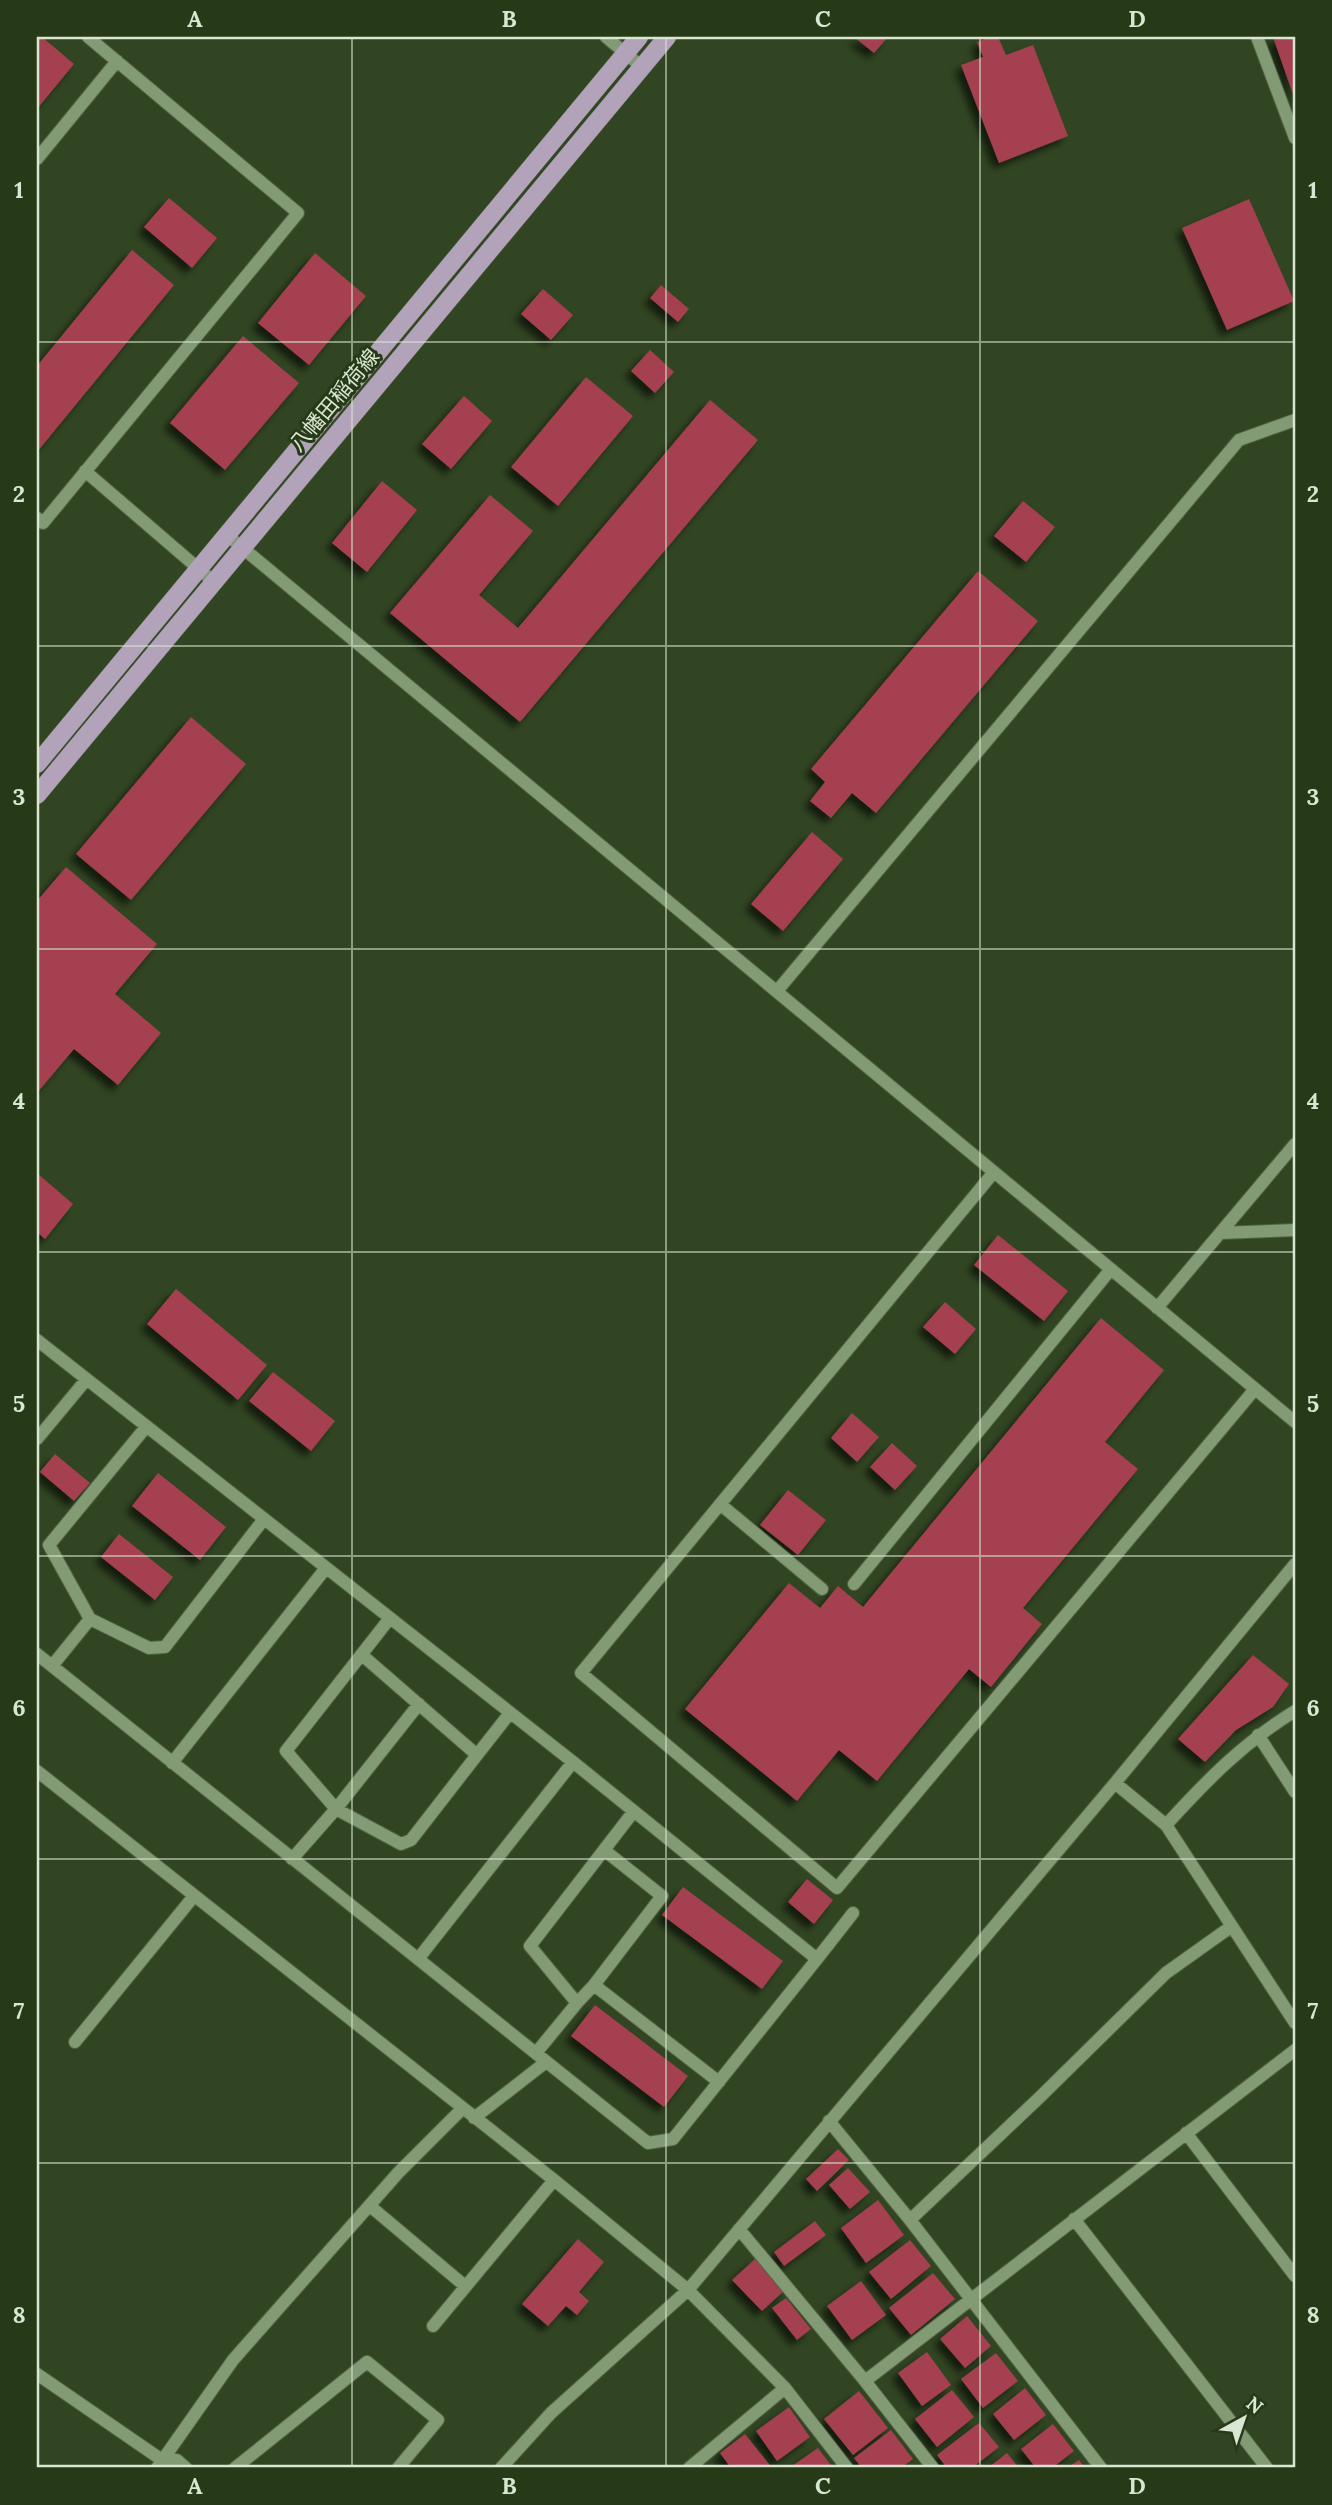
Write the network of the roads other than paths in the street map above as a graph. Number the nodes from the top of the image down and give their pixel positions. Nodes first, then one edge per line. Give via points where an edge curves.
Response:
1 (88, 37) edge
2 (606, 37) edge
3 (639, 37) edge
4 (667, 37) edge
5 (1257, 37) edge
6 (626, 53) junction
7 (117, 61) junction
8 (642, 67) junction
9 (1295, 138) edge
10 (37, 159) edge
11 (1295, 420) edge
12 (85, 471) junction
13 (37, 517) edge
14 (234, 541) junction
15 (199, 569) junction
16 (214, 582) junction
17 (37, 764) edge
18 (37, 795) edge
19 (777, 990) junction
20 (1295, 1144) edge
21 (994, 1172) junction
22 (1295, 1230) edge
23 (1220, 1233) junction
24 (1111, 1269) junction
25 (1157, 1308) junction
26 (37, 1340) edge
27 (86, 1380) junction
28 (1255, 1389) junction
29 (1295, 1422) edge
30 (146, 1427) junction
31 (37, 1439) edge
32 (720, 1504) junction
33 (264, 1519) junction
34 (1295, 1564) edge
35 (327, 1569) junction
36 (854, 1584) dead end
37 (822, 1589) dead end
38 (390, 1618) junction
39 (90, 1619) junction
40 (37, 1654) edge
41 (362, 1655) junction
42 (52, 1666) junction
43 (419, 1704) junction
44 (1295, 1711) edge
45 (510, 1713) junction
46 (1258, 1735) junction
47 (477, 1755) junction
48 (573, 1762) junction
49 (172, 1763) junction
50 (37, 1771) edge
51 (1115, 1783) junction
52 (1295, 1793) edge
53 (336, 1810) junction
54 (634, 1811) junction
55 (1166, 1825) junction
56 (604, 1850) junction
57 (292, 1859) junction
58 (194, 1896) junction
59 (853, 1913) dead end
60 (1232, 1926) junction
61 (418, 1959) junction
62 (817, 1959) junction
63 (594, 1985) junction
64 (577, 2003) junction
65 (1295, 2023) edge
66 (75, 2042) dead end
67 (1295, 2050) edge
68 (541, 2057) junction
69 (719, 2082) junction
70 (462, 2109) junction
71 (474, 2118) junction
72 (830, 2120) junction
73 (1186, 2133) junction
74 (554, 2180) junction
75 (370, 2206) junction
76 (1074, 2219) junction
77 (910, 2220) junction
78 (739, 2229) junction
79 (1295, 2276) edge
80 (465, 2286) junction
81 (688, 2290) junction
82 (969, 2300) junction
83 (433, 2326) dead end
84 (37, 2374) edge
85 (865, 2381) junction
86 (785, 2388) junction
87 (160, 2464) edge
88 (696, 2466) edge
89 (186, 2468) edge
90 (235, 2468) edge
91 (398, 2468) edge
92 (501, 2468) edge
93 (847, 2468) edge
94 (933, 2468) edge
95 (1101, 2468) edge
96 (1267, 2468) edge

1 - 7 street
2 - 6 street
3 - 6 main road, 八幡田稲荷線
4 - 8 main road, 八幡田稲荷線
5 - 9 street
6 - 8 street
6 - 14 main road, 八幡田稲荷線
7 - 10 street
7 - 12 street via 298,213
8 - 14 main road, 八幡田稲荷線
11 - 19 street via 1239,440
12 - 13 street via 43,523
12 - 15 street
14 - 15 main road, 八幡田稲荷線
14 - 16 main road, 八幡田稲荷線
14 - 19 street
15 - 16 street
15 - 17 main road, 八幡田稲荷線
16 - 18 main road, 八幡田稲荷線
19 - 21 street
20 - 23 street
21 - 24 street
21 - 32 street
22 - 23 street
23 - 25 street
24 - 25 street
24 - 36 street
25 - 28 street
26 - 27 street
27 - 30 street
27 - 31 street
28 - 29 street
28 - 32 street via 837,1888 581,1672
30 - 33 street
30 - 39 street via 48,1545
32 - 37 street
33 - 35 street
33 - 39 street via 165,1647 149,1648
34 - 51 street
35 - 38 street
35 - 49 street
38 - 41 street
38 - 45 street
39 - 42 street
40 - 42 street
41 - 43 street
41 - 53 street via 286,1751
42 - 49 street
43 - 47 street
43 - 53 street
44 - 46 street
45 - 47 street
45 - 48 street
46 - 52 street
46 - 55 street via 1221,1766
47 - 53 street via 411,1840 401,1844
48 - 54 street
48 - 61 street
49 - 57 street
50 - 58 street
51 - 55 street
51 - 72 street
53 - 57 street
54 - 56 street
54 - 62 street
55 - 60 street
56 - 63 street via 662,1896
56 - 64 street via 530,1946
57 - 61 street
58 - 66 street
58 - 70 street
59 - 62 street
60 - 65 street
60 - 77 street via 1166,1973
61 - 68 street
62 - 69 street
63 - 64 street
63 - 69 street
64 - 68 street
67 - 73 street
68 - 69 street via 648,2143 673,2139
68 - 71 street
70 - 71 street
70 - 75 street
71 - 74 street
72 - 77 street
72 - 78 street
73 - 76 street
73 - 79 street
74 - 80 street
74 - 81 street
75 - 80 street
75 - 87 street via 233,2360
76 - 82 street
76 - 96 street
77 - 82 street
78 - 81 street
78 - 85 street
80 - 83 street
81 - 86 street
81 - 92 street via 551,2413
82 - 85 street
82 - 95 street
84 - 87 street
85 - 94 street
86 - 88 street
86 - 93 street
87 - 89 street via 177,2460
90 - 91 street via 367,2362 438,2420

